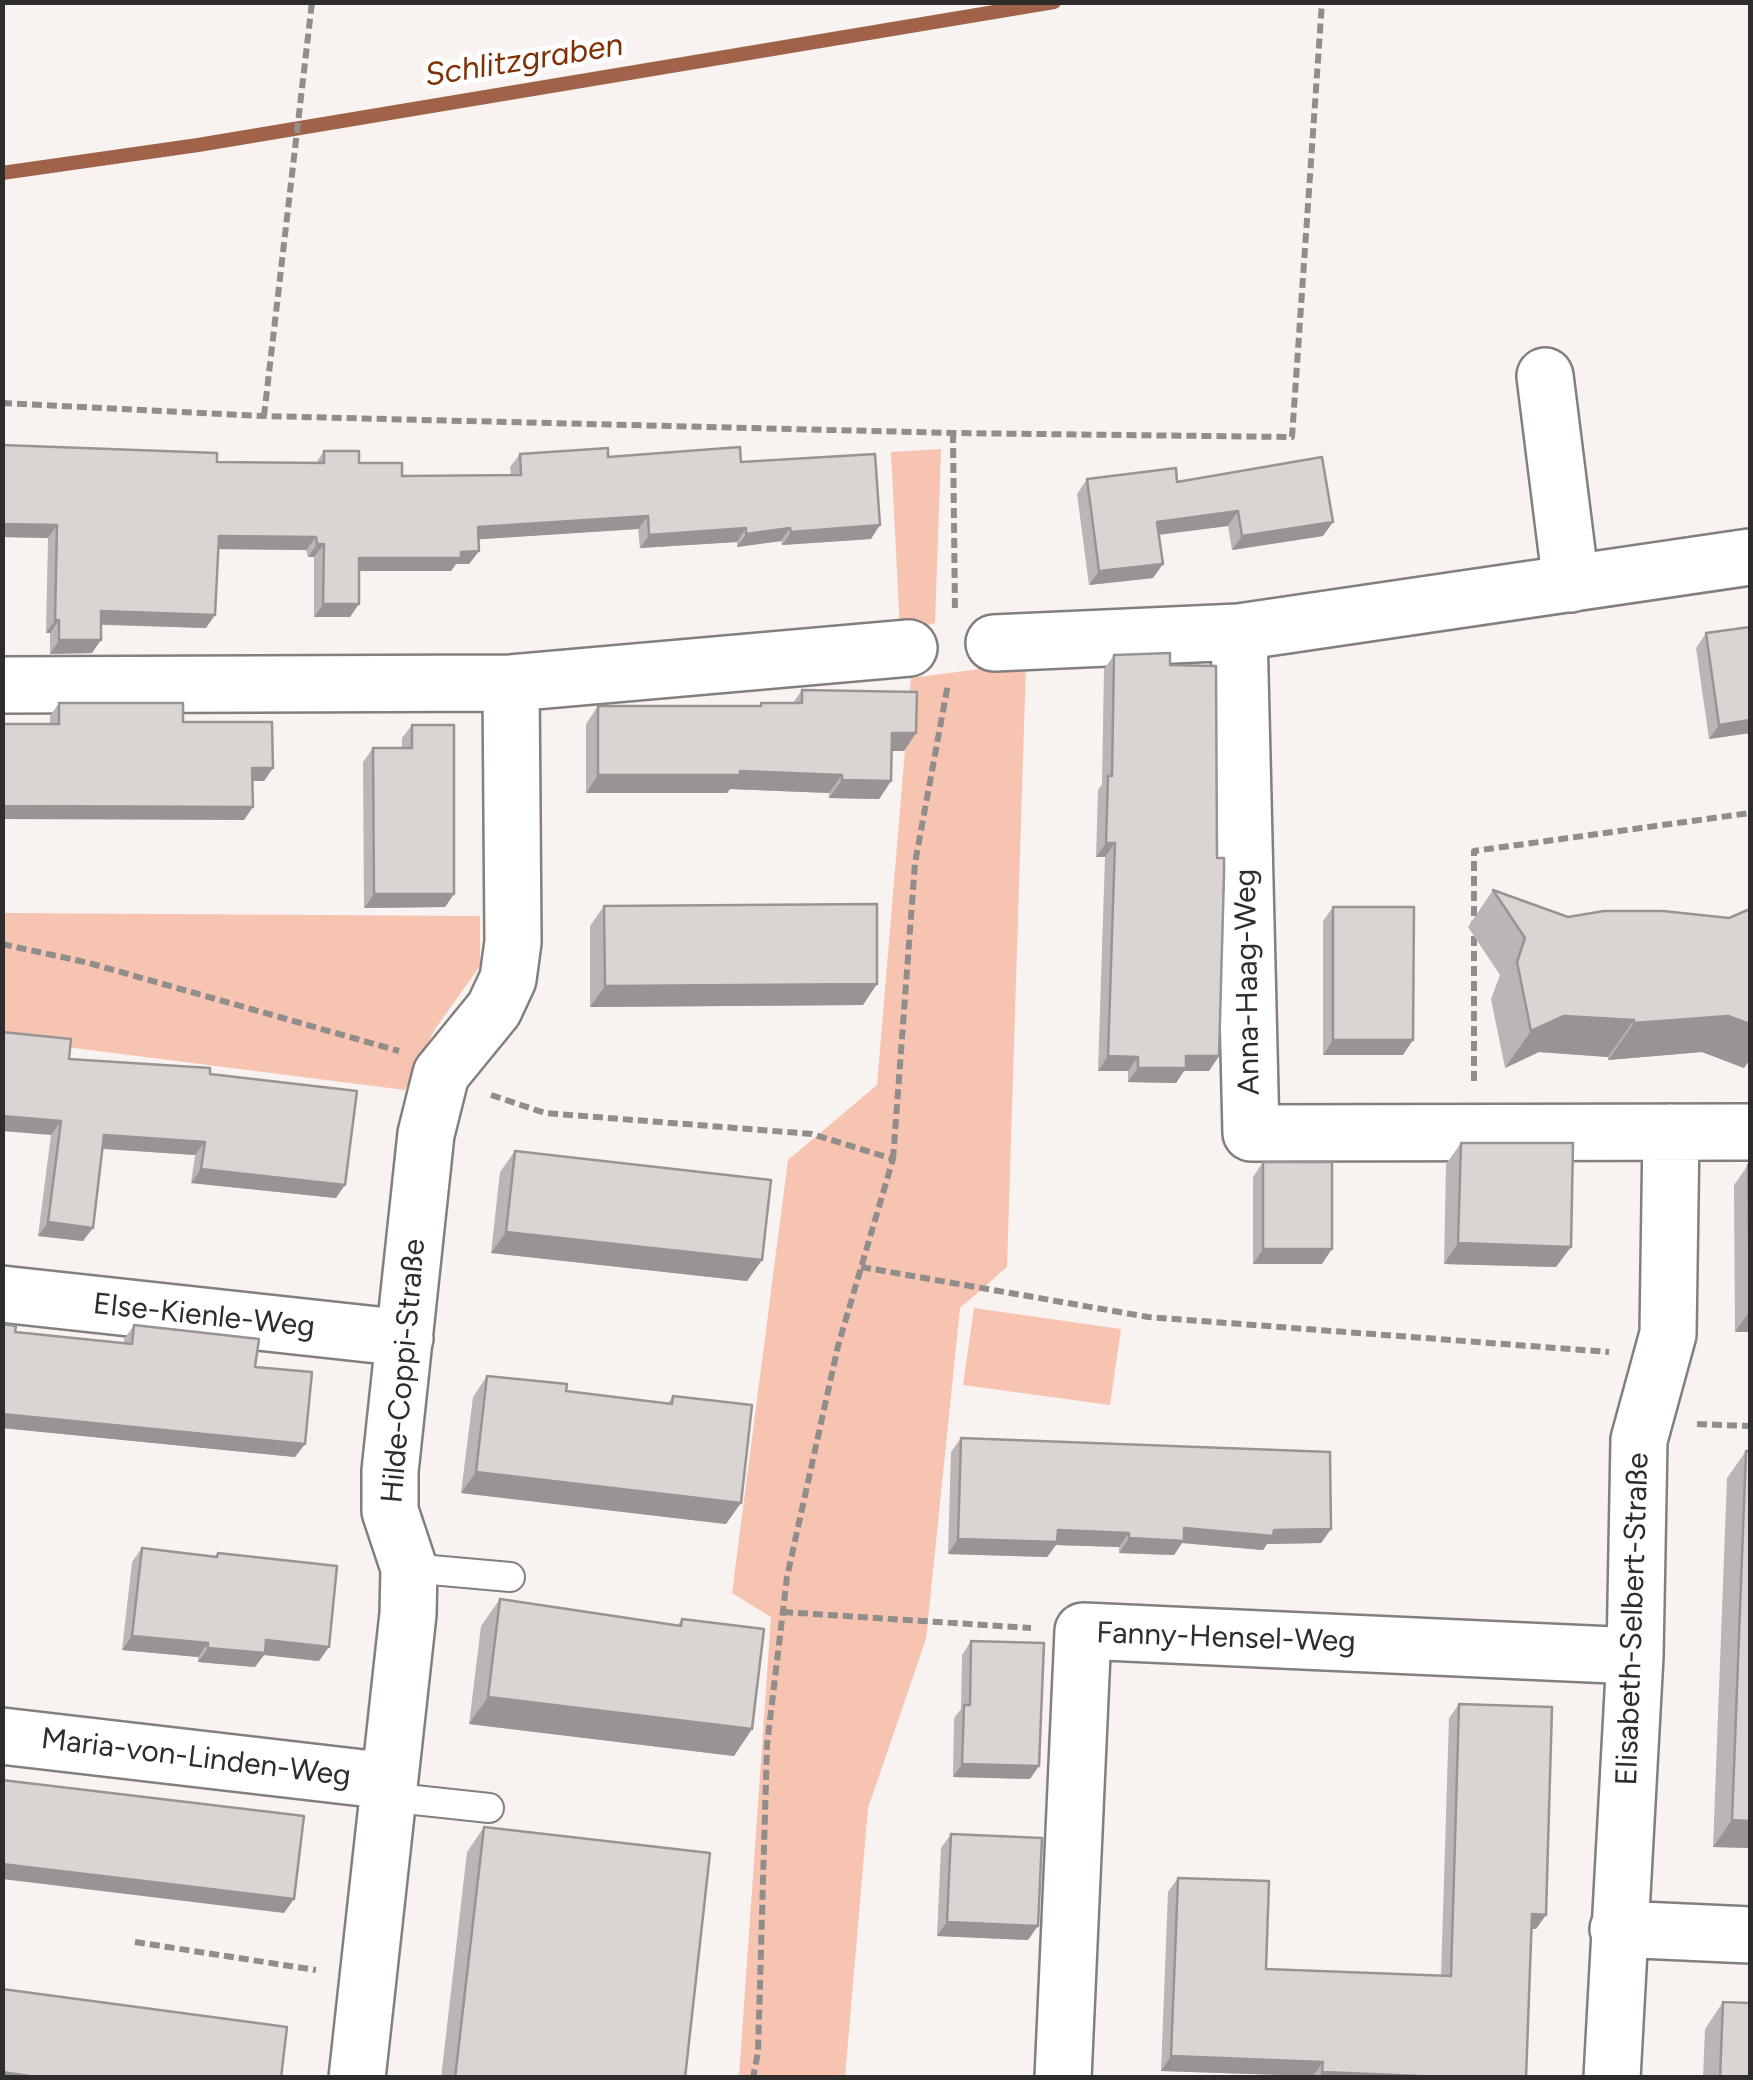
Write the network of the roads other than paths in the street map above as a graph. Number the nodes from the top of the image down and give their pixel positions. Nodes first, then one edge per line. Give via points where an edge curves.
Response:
1 (1546, 376) dead end
2 (1750, 558) edge
3 (1571, 584) junction
4 (1239, 632) junction
5 (510, 683) junction
6 (2, 685) edge
7 (1671, 1132) junction
8 (1750, 1132) edge
9 (2, 1294) edge
10 (404, 1338) junction
11 (409, 1568) junction
12 (510, 1578) dead end
13 (1635, 1656) junction
14 (2, 1736) edge
15 (388, 1789) junction
16 (489, 1808) dead end
17 (1618, 1929) junction
18 (1750, 1935) edge
19 (357, 2078) edge
20 (1063, 2078) edge
21 (1612, 2078) edge

1 - 3 street
2 - 3 street
3 - 4 street
4 - 5 street
4 - 7 street, Anna-Haag-Weg via 1251,1133
5 - 6 street
5 - 10 street, Hilde-Coppi-Straße via 508,979 494,1008 442,1074 426,1134
7 - 8 street, Anna-Haag-Weg
7 - 13 street, Elisabeth-Selbert-Straße via 1668,1334 1639,1440
9 - 10 street, Else-Kienle-Weg
10 - 11 street, Hilde-Coppi-Straße via 390,1510
11 - 12 lane
11 - 15 street, Hilde-Coppi-Straße
13 - 17 street, Elisabeth-Selbert-Straße
13 - 20 street, Fanny-Hensel-Weg via 1082,1631
14 - 15 street, Maria-von-Linden-Weg
15 - 16 lane
15 - 19 street, Hilde-Coppi-Straße
17 - 18 street
17 - 21 street, Elisabeth-Selbert-Straße

